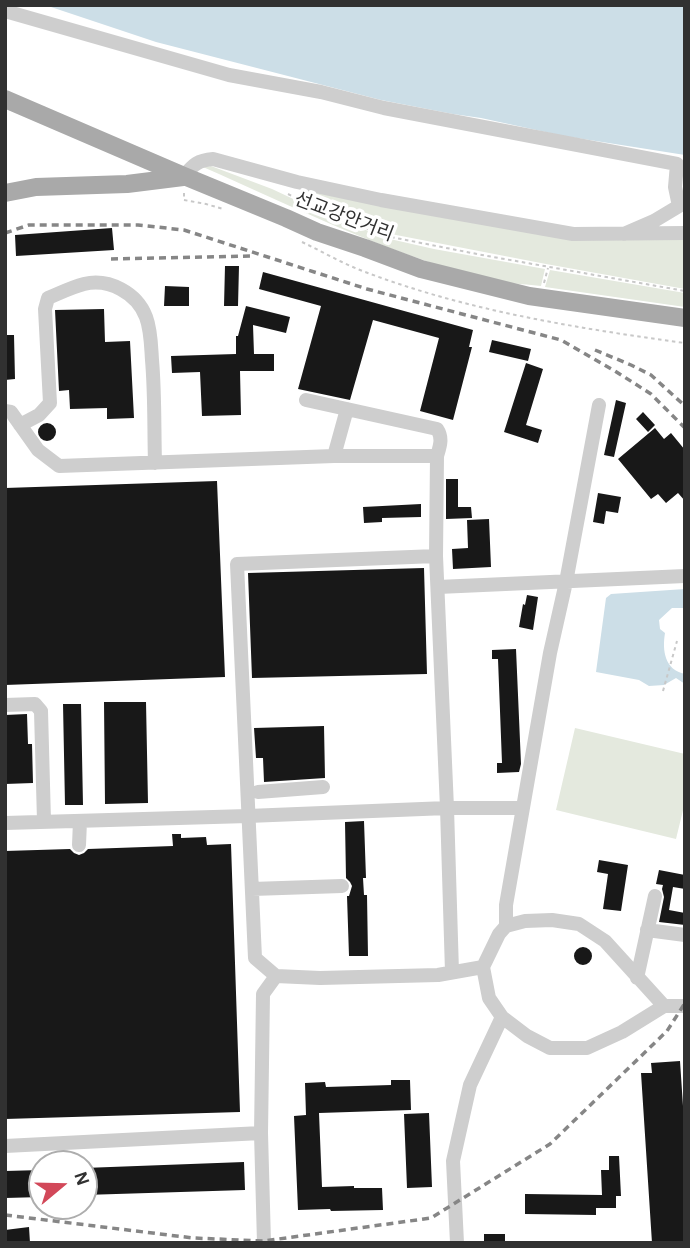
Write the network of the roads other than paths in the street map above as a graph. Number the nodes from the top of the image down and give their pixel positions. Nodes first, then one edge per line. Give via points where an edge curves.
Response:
1 (5, 11) edge
2 (5, 99) edge
3 (184, 176) junction
4 (5, 192) edge
5 (685, 233) edge
6 (624, 234) junction
7 (685, 318) edge
8 (306, 400) dead end
9 (599, 405) dead end
10 (347, 409) junction
11 (5, 411) edge
12 (20, 425) junction
13 (334, 456) junction
14 (437, 456) junction
15 (155, 463) junction
16 (436, 556) junction
17 (685, 576) edge
18 (566, 582) junction
19 (438, 587) junction
20 (5, 705) edge
21 (323, 787) dead end
22 (289, 790) junction
23 (258, 792) dead end
24 (447, 808) junction
25 (523, 808) junction
26 (288, 814) junction
27 (248, 816) junction
28 (44, 821) junction
29 (80, 821) junction
30 (5, 823) edge
31 (79, 845) dead end
32 (342, 886) dead end
33 (252, 889) junction
34 (654, 896) dead end
35 (506, 926) junction
36 (648, 930) junction
37 (685, 935) edge
38 (483, 967) junction
39 (452, 972) junction
40 (276, 976) junction
41 (637, 978) junction
42 (664, 1006) junction
43 (685, 1006) edge
44 (502, 1017) junction
45 (261, 1133) junction
46 (5, 1146) edge
47 (264, 1243) edge
48 (457, 1243) edge

1 - 6 lane via 229,75 677,164 679,206
2 - 3 main road, 선교강안거리
3 - 4 main road
3 - 6 lane via 201,160 213,159 381,200 573,234
3 - 7 main road, 선교강안거리 via 317,232 433,272 528,296
5 - 6 lane
8 - 10 lane
9 - 18 lane
10 - 13 lane
10 - 14 lane via 437,429
11 - 12 lane
12 - 15 lane via 38,450 59,466
12 - 15 lane via 50,403 48,298 85,284 119,287 141,306 150,335
13 - 14 lane
13 - 15 lane
14 - 16 lane
16 - 19 lane
16 - 27 lane via 237,564
17 - 18 lane
18 - 19 lane
18 - 25 lane
19 - 24 lane
20 - 28 lane via 35,705 41,711
21 - 22 lane
22 - 23 lane
22 - 26 lane
24 - 25 lane
24 - 26 lane
24 - 39 lane
25 - 35 lane
26 - 27 lane
27 - 29 lane
27 - 33 lane
28 - 29 lane
28 - 30 lane
29 - 31 lane
32 - 33 lane
33 - 40 lane via 255,958
34 - 36 lane
35 - 38 lane
35 - 41 lane via 552,920 579,925 605,941
36 - 37 lane
36 - 41 lane
38 - 39 lane
38 - 44 lane via 489,998
39 - 40 lane
40 - 45 lane via 263,994
41 - 42 lane
42 - 43 lane
42 - 44 lane via 587,1048 550,1048
44 - 48 lane via 470,1085 453,1161
45 - 46 lane
45 - 47 lane

